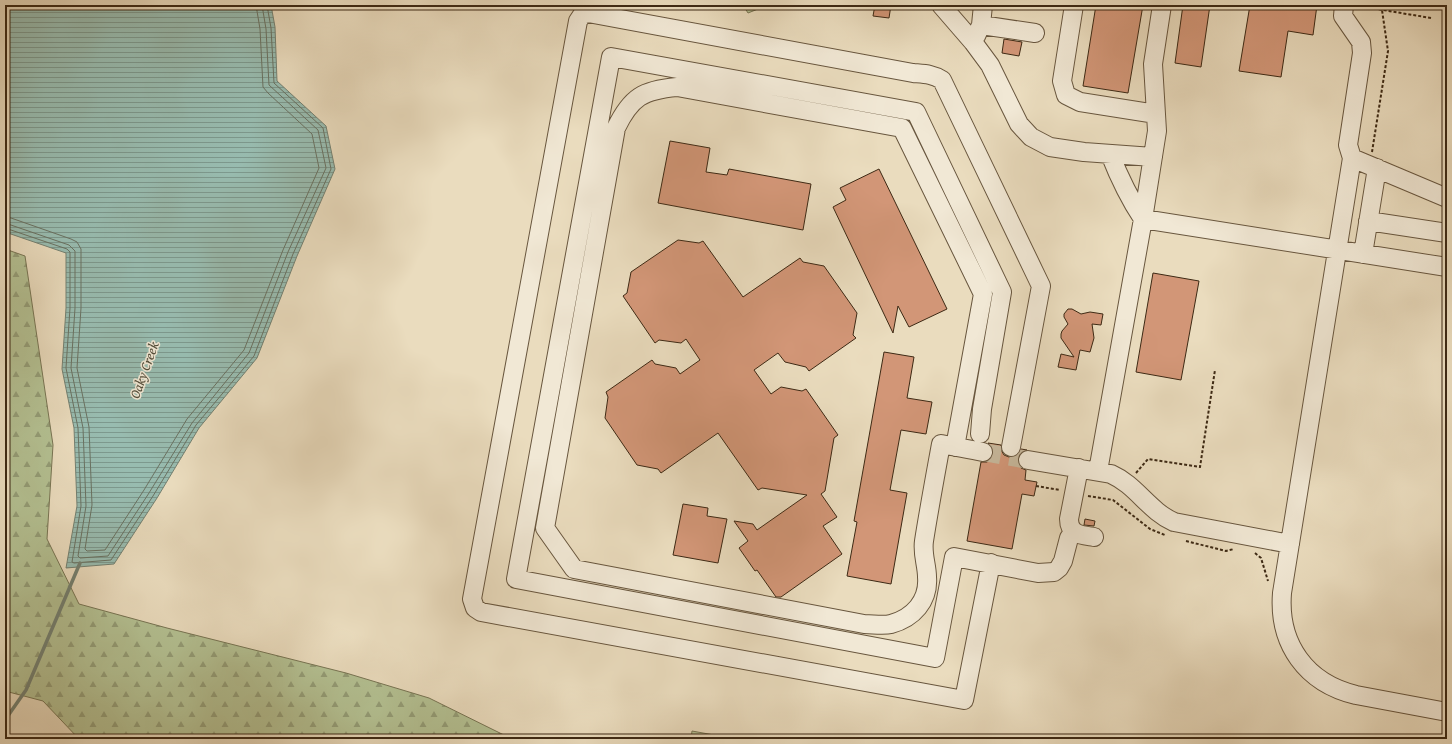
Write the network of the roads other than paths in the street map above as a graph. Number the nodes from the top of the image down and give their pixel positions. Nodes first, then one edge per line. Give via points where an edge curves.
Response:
1 (941, 5) edge
2 (983, 5) edge
3 (1074, 5) edge
4 (1162, 5) edge
5 (1351, 6) edge
6 (981, 25) junction
7 (1035, 33) dead end
8 (973, 42) junction
9 (1156, 114) junction
10 (1110, 154) junction
11 (1153, 156) junction
12 (1352, 158) junction
13 (1377, 168) junction
14 (1447, 198) edge
15 (1143, 219) junction
16 (1368, 221) junction
17 (1447, 233) edge
18 (1337, 250) junction
19 (1363, 254) junction
20 (1447, 267) edge
21 (980, 434) dead end
22 (955, 447) junction
23 (1011, 447) dead end
24 (983, 452) tunnel mouth
25 (1028, 460) tunnel mouth
26 (1078, 468) junction
27 (1098, 472) junction
28 (1074, 532) junction
29 (1094, 537) dead end
30 (1290, 544) junction
31 (991, 563) junction
32 (1447, 712) edge

1 - 8 lane
2 - 6 lane
3 - 9 lane via 1062,81 1066,94 1080,102
4 - 9 lane via 1153,64
5 - 12 lane via 1343,16 1361,42 1362,53 1348,145
6 - 7 lane
6 - 8 lane
8 - 10 lane via 990,65 1019,124 1031,137 1050,147
9 - 11 lane via 1157,131
10 - 11 lane
10 - 15 lane via 1120,180
11 - 15 lane
12 - 13 lane
12 - 18 lane
13 - 14 lane
13 - 16 lane
15 - 18 lane
15 - 27 lane
16 - 17 lane
16 - 19 lane
18 - 19 lane
18 - 30 lane
19 - 20 lane
21 - 31 lane via 1002,292 916,112 611,56 516,579 935,658 954,557
22 - 22 lane via 941,444 924,543 927,576 925,596 921,605 912,614 891,624 864,624 574,569 545,528 616,128 630,104 652,90 677,87 902,128 983,294
22 - 24 lane
23 - 31 lane via 1041,286 942,80 930,74 913,73 588,13 582,15 578,21 472,599 475,608 481,612 964,700
25 - 26 lane
26 - 27 lane
26 - 28 lane via 1069,519
27 - 30 lane via 1119,477 1164,518 1174,522
28 - 29 lane
28 - 31 lane via 1069,538 1063,561 1054,572 1038,573
30 - 32 lane via 1281,615 1288,641 1304,666 1322,682 1344,692

